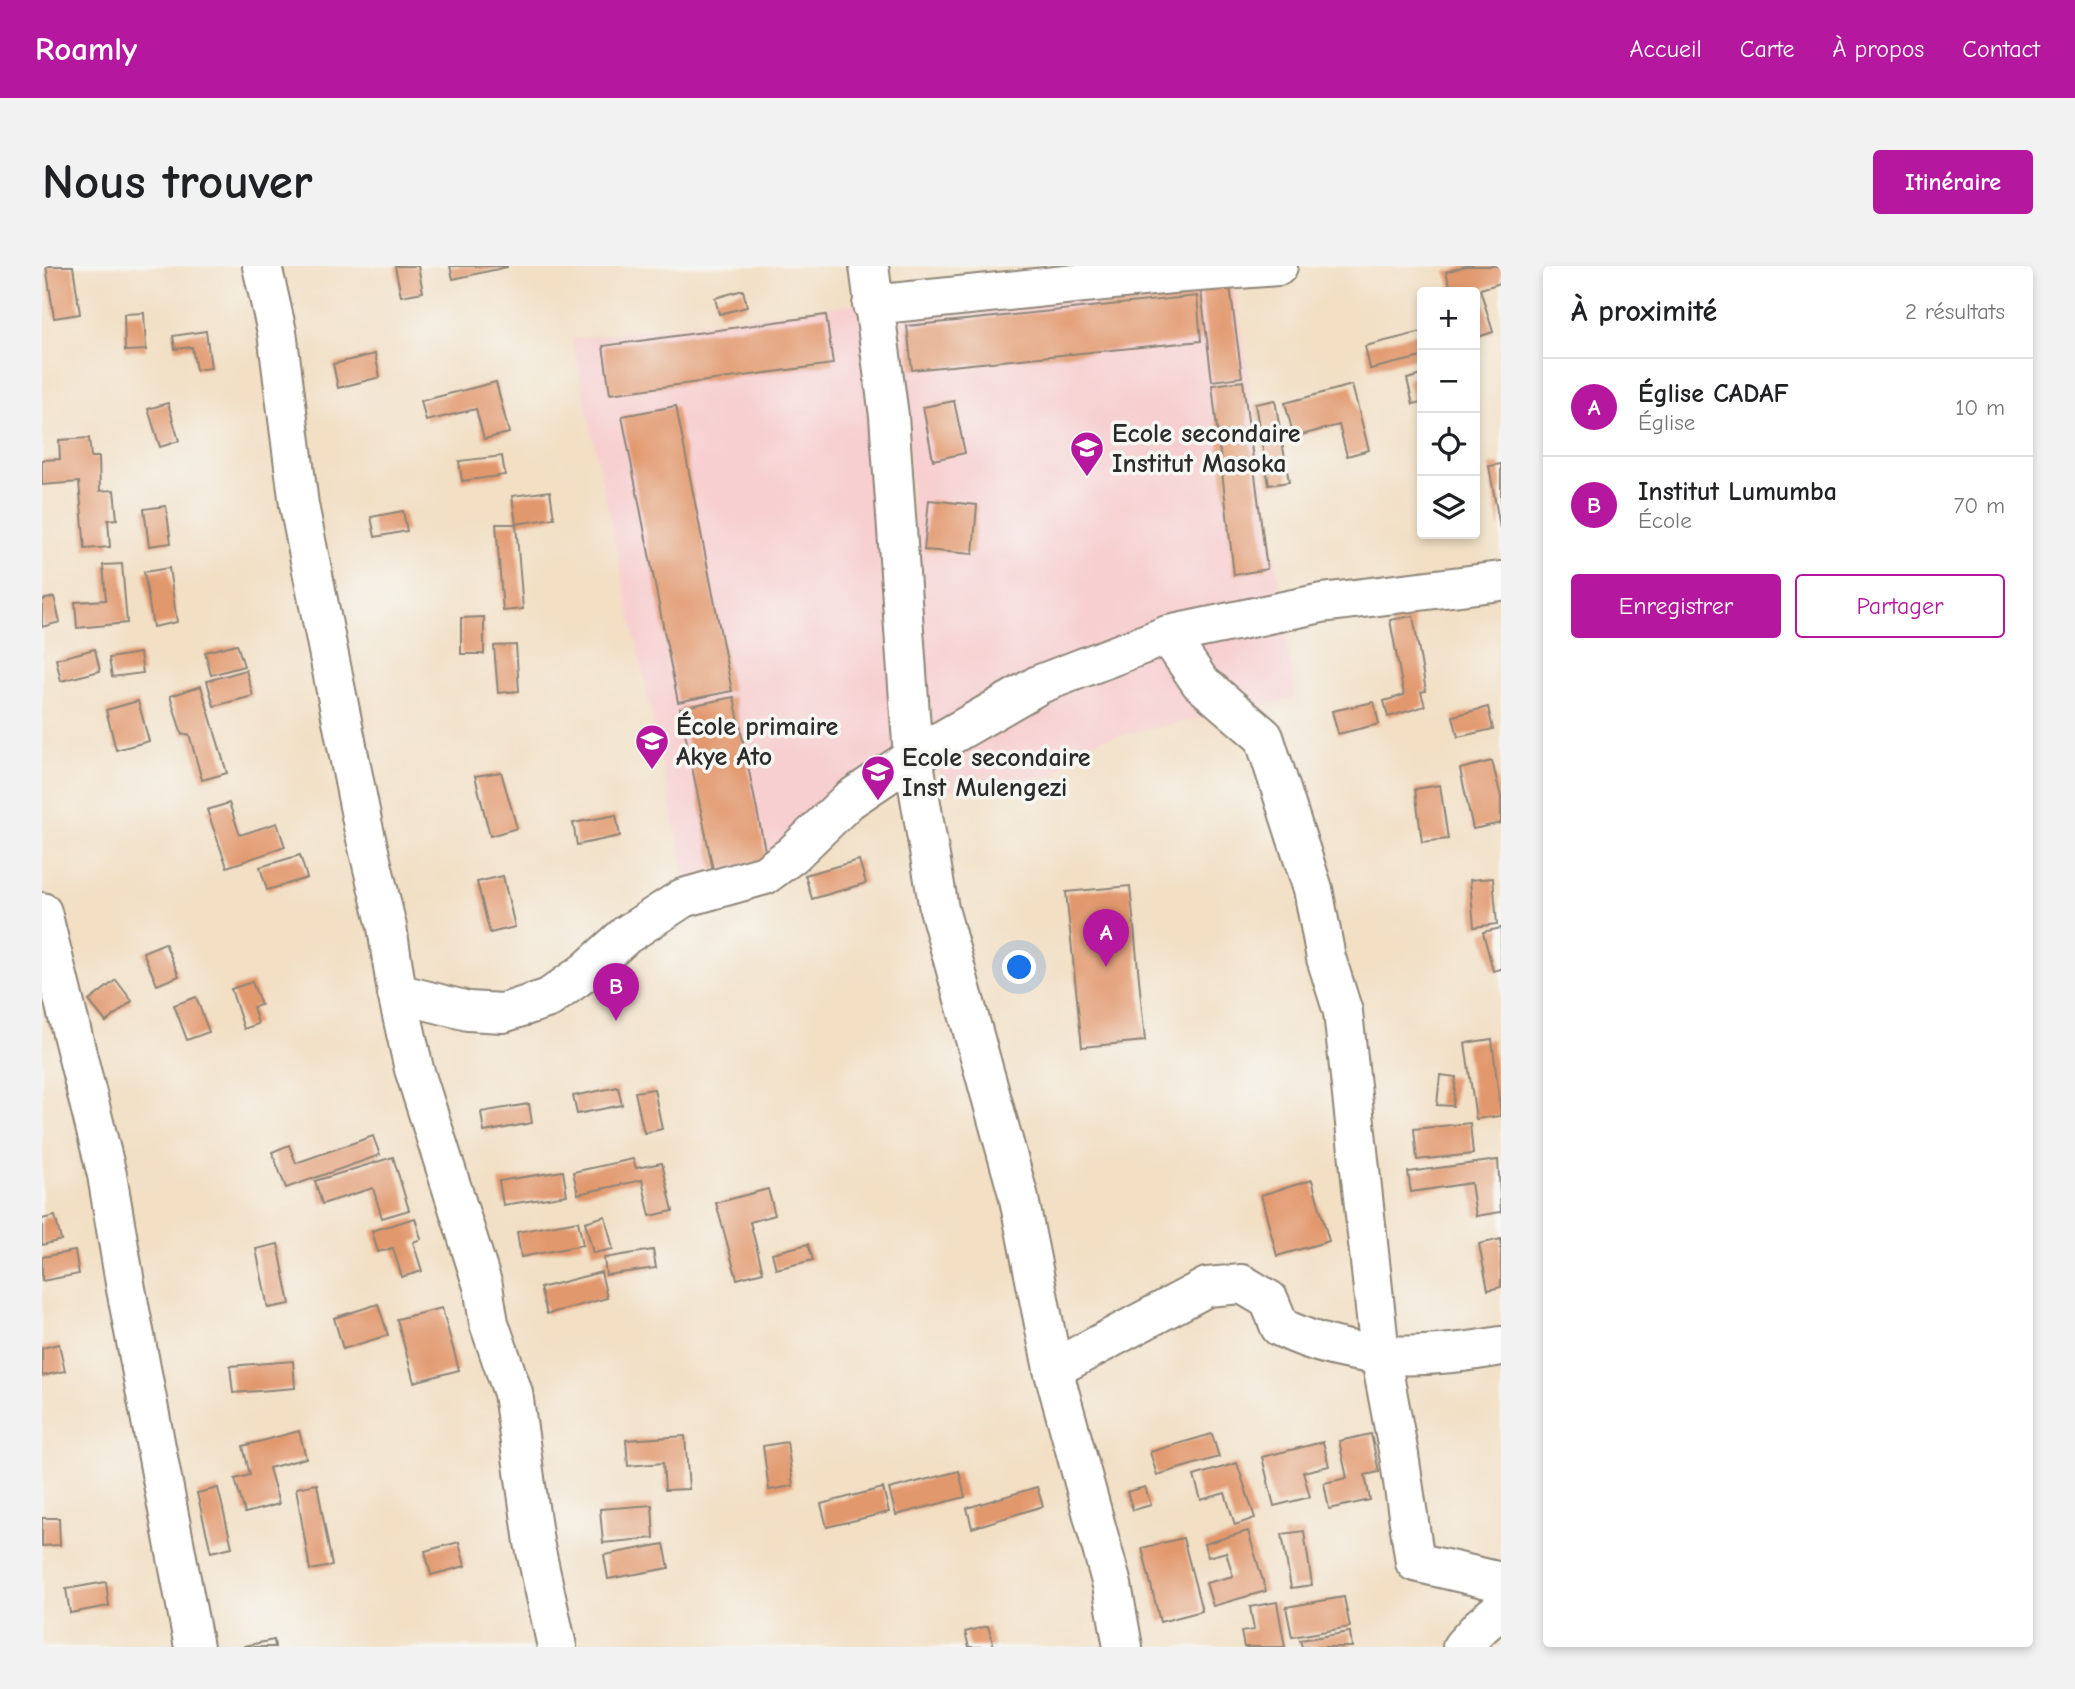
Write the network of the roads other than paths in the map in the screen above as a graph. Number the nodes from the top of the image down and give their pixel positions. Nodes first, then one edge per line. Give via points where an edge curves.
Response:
1 (262, 266) edge
2 (869, 266) edge
3 (1278, 266) edge
4 (872, 305) junction
5 (1501, 581) edge
6 (1168, 635) junction
7 (913, 757) junction
8 (42, 912) edge
9 (397, 993) junction
10 (1501, 1346) edge
11 (1380, 1354) junction
12 (1053, 1369) junction
13 (1501, 1582) edge
14 (1501, 1609) edge
15 (194, 1647) edge
16 (557, 1647) edge
17 (1123, 1647) edge
18 (1462, 1647) edge

1 - 9 street via 277,332 299,505
2 - 4 street
3 - 4 street
4 - 7 street via 889,416
5 - 6 street via 1322,603
6 - 7 street via 1040,684
6 - 11 street via 1200,681 1264,737 1313,889 1350,1055
7 - 9 street via 849,800 765,875 683,898 626,935 550,998 503,1013 468,1011
7 - 12 street via 939,909 1018,1194
8 - 15 street via 107,1175
9 - 16 street via 414,1069 513,1393 534,1542
10 - 11 street via 1429,1357
11 - 12 street via 1307,1340 1280,1327 1269,1300 1242,1284 1207,1287
11 - 13 street via 1415,1562
12 - 17 street via 1112,1585
14 - 18 street

